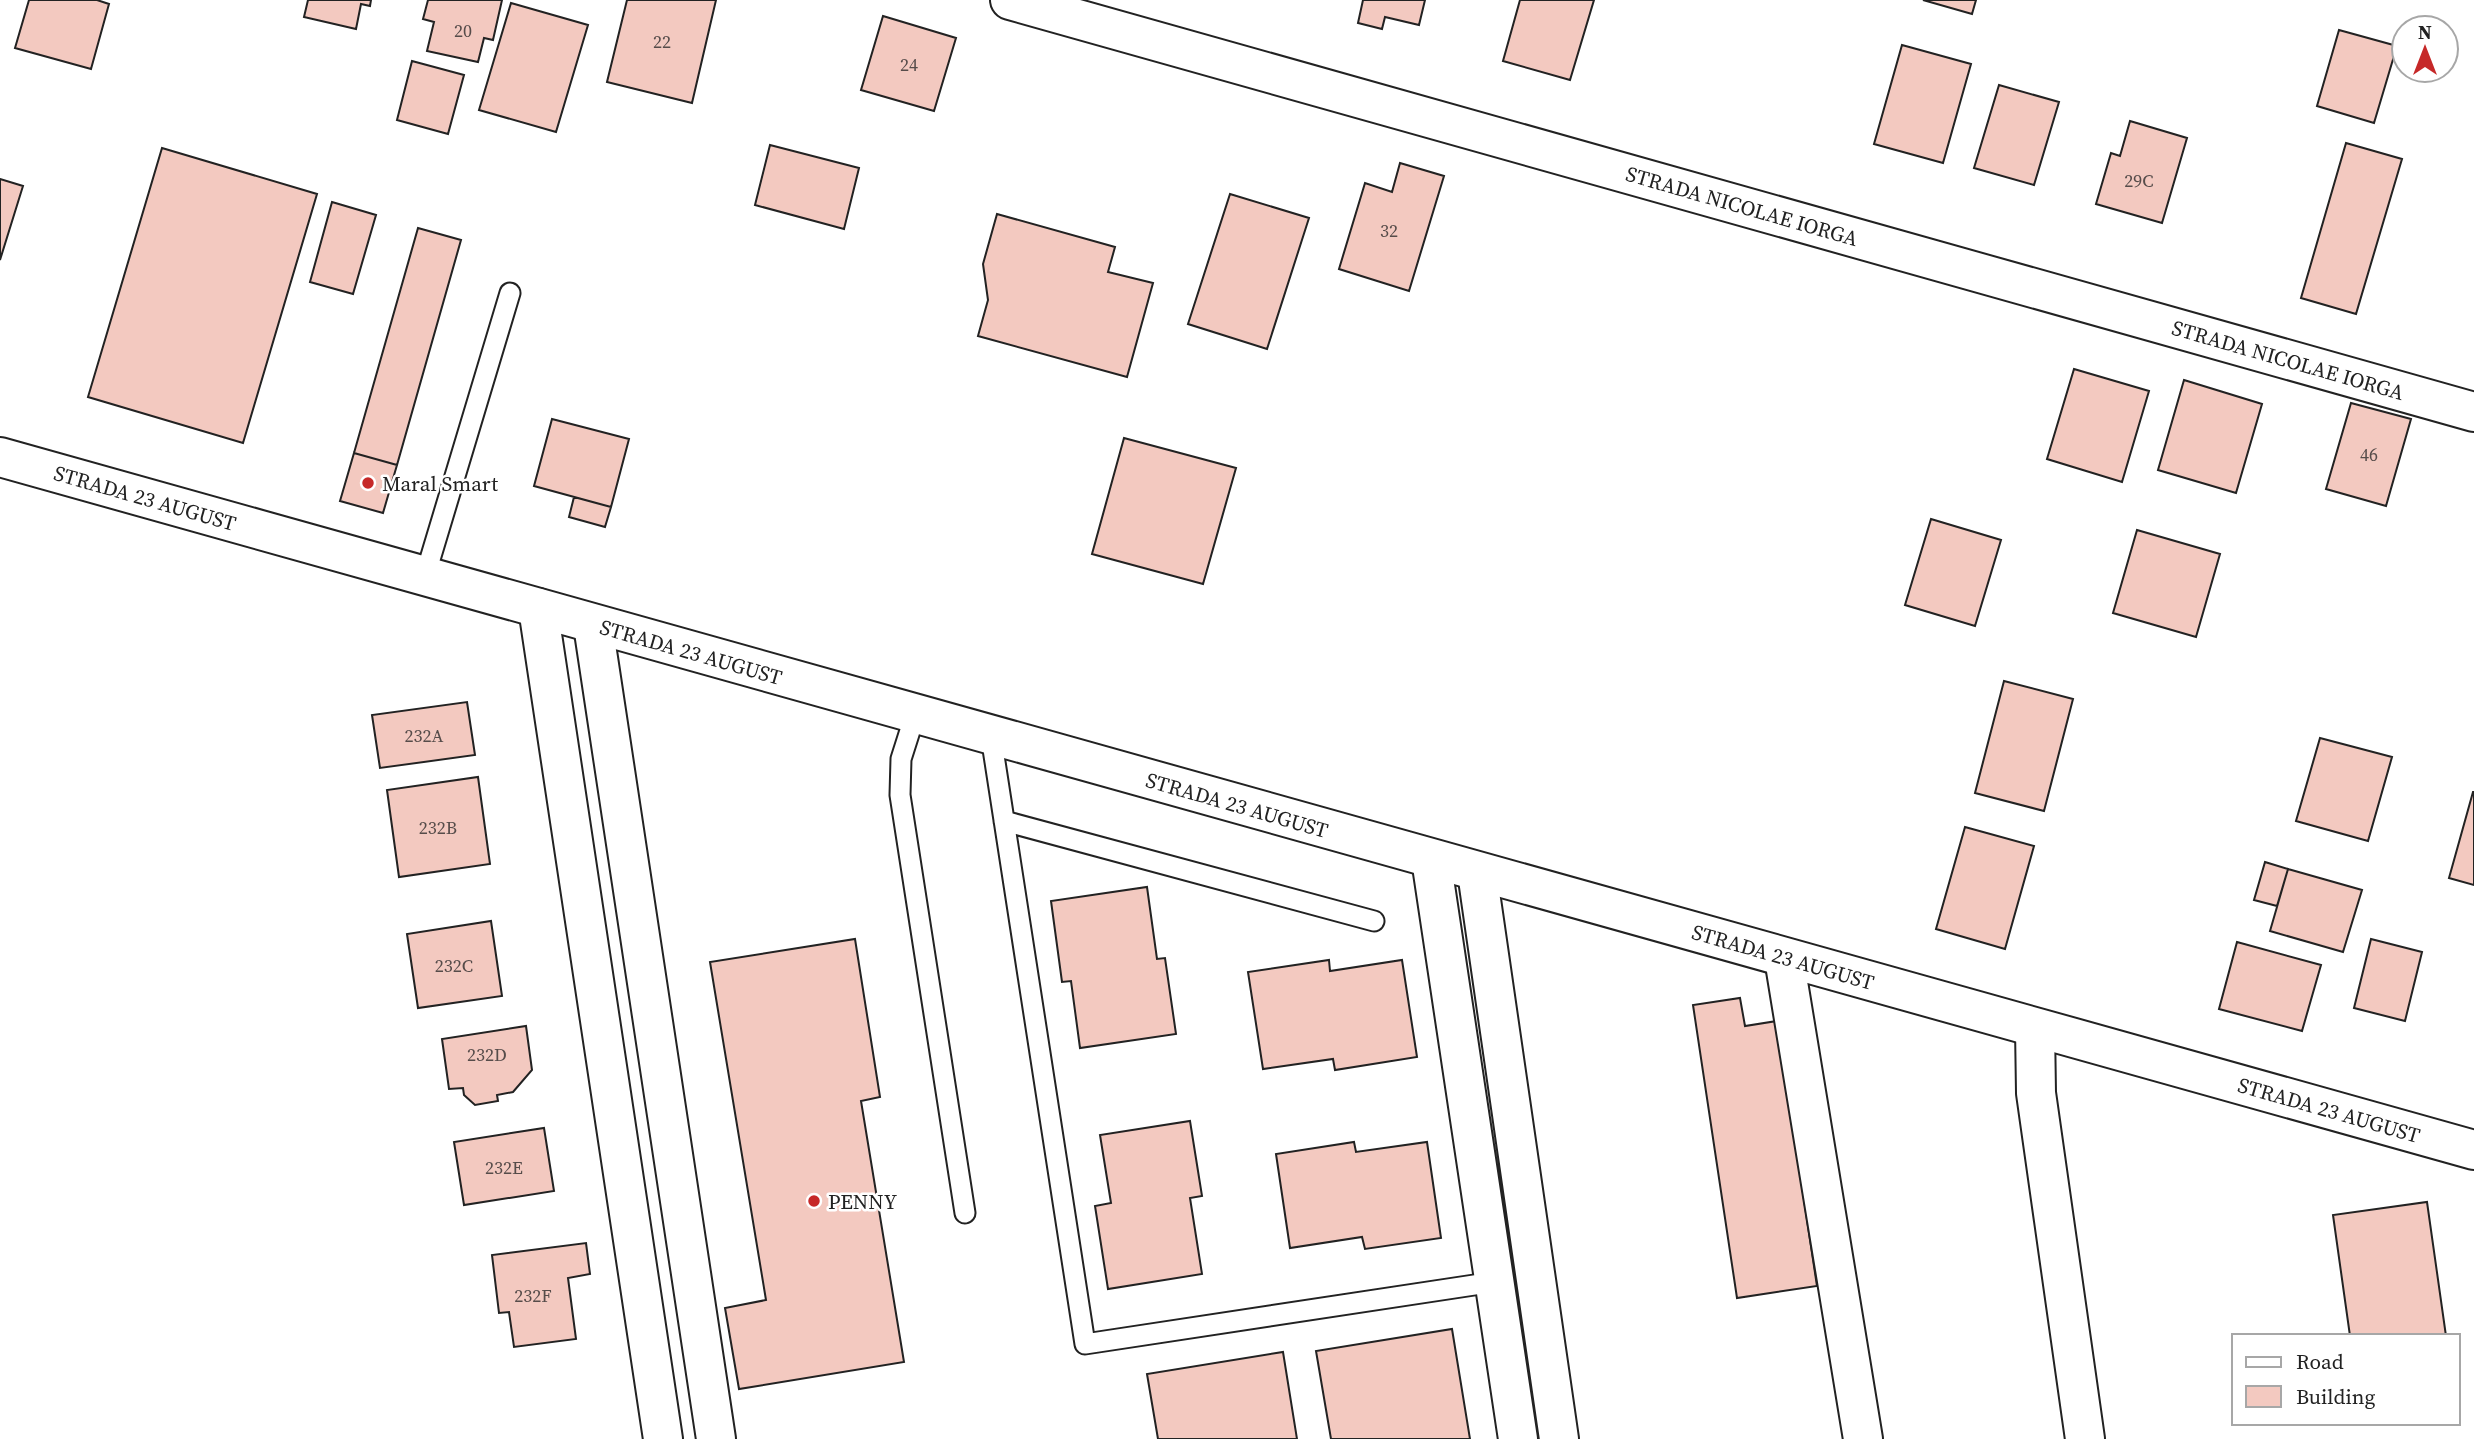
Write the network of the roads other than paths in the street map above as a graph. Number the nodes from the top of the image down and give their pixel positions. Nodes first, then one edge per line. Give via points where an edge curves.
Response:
1 (1010, 0) edge
2 (510, 293) dead end
3 (2474, 412) edge
4 (0, 457) edge
5 (425, 576) junction
6 (538, 608) junction
7 (593, 625) junction
8 (915, 715) junction
9 (991, 736) junction
10 (1004, 821) junction
11 (1431, 859) junction
12 (1477, 872) junction
13 (1374, 921) dead end
14 (1784, 958) junction
15 (2035, 1028) junction
16 (2474, 1150) edge
17 (965, 1213) dead end
18 (1494, 1282) junction
19 (663, 1439) edge
20 (716, 1439) edge
21 (1518, 1439) edge
22 (1559, 1439) edge
23 (1863, 1439) edge
24 (2085, 1439) edge

1 - 3 street, STRADA NICOLAE IORGA
2 - 5 lane
4 - 5 street, STRADA 23 AUGUST
5 - 6 street, STRADA 23 AUGUST
6 - 7 street, STRADA 23 AUGUST
6 - 19 street
7 - 8 street, STRADA 23 AUGUST
7 - 20 street
8 - 9 street, STRADA 23 AUGUST
8 - 17 lane via 901,759 900,795
9 - 10 lane
9 - 11 street, STRADA 23 AUGUST
10 - 13 lane
10 - 18 lane via 1085,1345
11 - 12 street, STRADA 23 AUGUST
11 - 18 street
12 - 14 street, STRADA 23 AUGUST
12 - 22 street
14 - 15 street, STRADA 23 AUGUST
14 - 23 street
15 - 16 street, STRADA 23 AUGUST
15 - 24 street via 2036,1094
18 - 21 street

